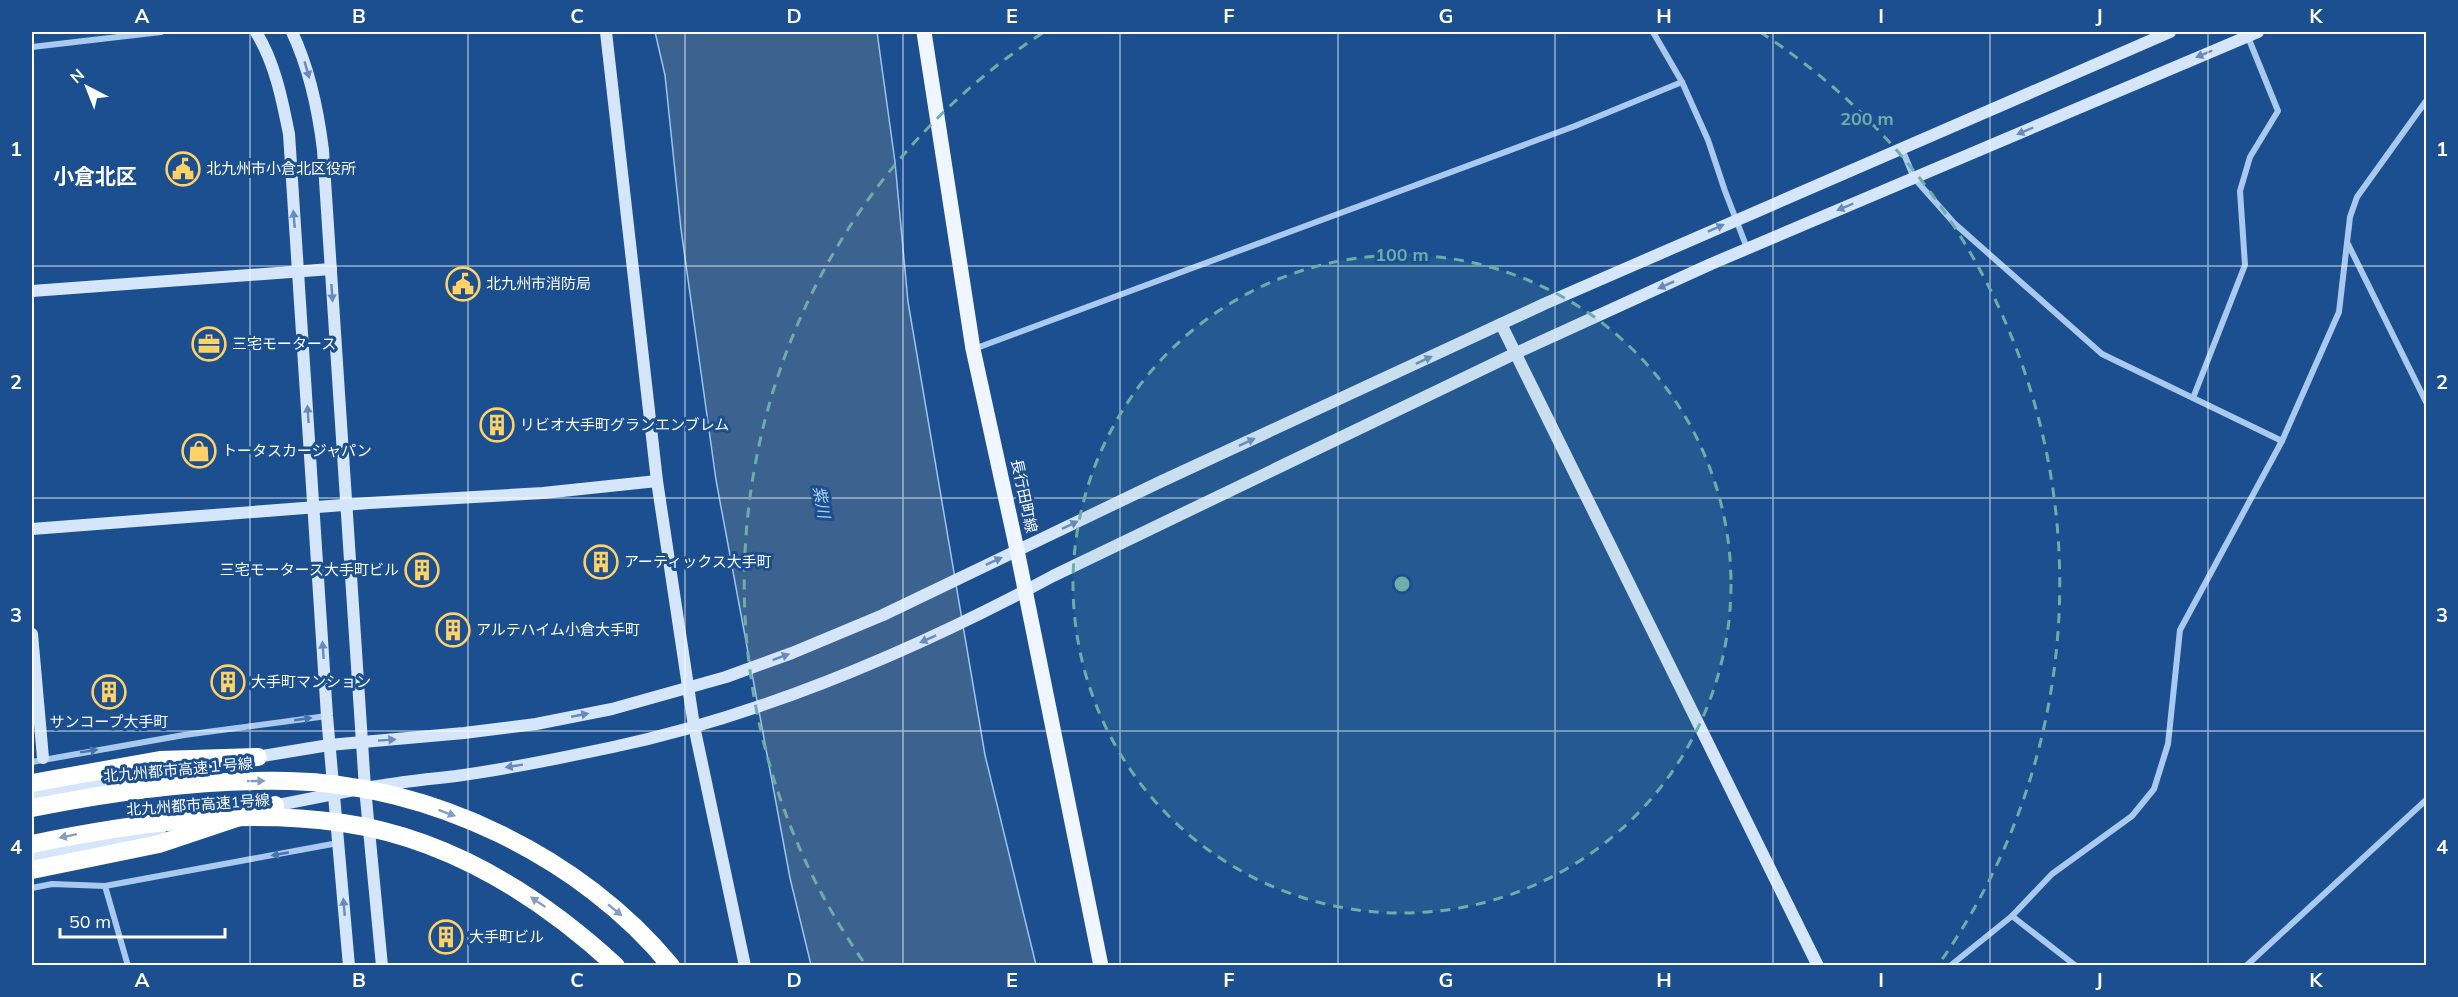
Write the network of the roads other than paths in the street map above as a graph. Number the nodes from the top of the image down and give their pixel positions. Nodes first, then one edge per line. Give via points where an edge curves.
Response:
1 (161, 32) edge
2 (256, 32) edge
3 (292, 32) edge
4 (606, 32) edge
5 (924, 32) edge
6 (1653, 32) edge
7 (2170, 32) edge
8 (2253, 34) edge
9 (32, 47) edge
10 (1682, 82) junction
11 (2427, 101) edge
12 (1902, 149) junction
13 (1914, 178) junction
14 (1736, 219) junction
15 (2347, 242) junction
16 (1747, 248) junction
17 (331, 268) junction
18 (299, 270) junction
19 (32, 291) edge
20 (1501, 324) junction
21 (973, 349) junction
22 (1514, 354) junction
23 (2193, 398) junction
24 (2427, 402) edge
25 (2282, 441) junction
26 (657, 481) junction
27 (346, 505) junction
28 (314, 508) junction
29 (32, 529) edge
30 (1017, 550) junction
31 (1025, 591) junction
32 (32, 634) edge
33 (688, 686) junction
34 (327, 716) junction
35 (694, 726) junction
36 (364, 741) junction
37 (329, 745) junction
38 (258, 757) junction
39 (38, 760) edge
40 (32, 783) edge
41 (365, 788) junction
42 (333, 795) junction
43 (32, 797) edge
44 (2427, 800) edge
45 (275, 805) junction
46 (32, 807) edge
47 (338, 843) junction
48 (32, 844) edge
49 (32, 858) edge
50 (32, 870) edge
51 (105, 886) junction
52 (32, 888) edge
53 (2012, 915) junction
54 (128, 966) edge
55 (349, 966) edge
56 (382, 966) edge
57 (616, 966) edge
58 (672, 966) edge
59 (746, 966) edge
60 (1101, 966) edge
61 (1818, 966) edge
62 (1950, 966) edge
63 (2076, 966) edge
64 (2246, 966) edge

1 - 9 street
18 -> 2 street via 289,134 271,61
3 -> 17 street via 318,110
4 - 26 street
5 - 21 main road, 長行田町線
6 - 10 street
7 - 12 street
8 -> 13 street
8 - 23 street via 2278,111 2250,157 2240,191 2245,264
10 - 14 street
10 - 21 street via 1575,126
11 - 15 street via 2357,196
12 - 13 street
12 - 14 street
13 -> 16 street
13 - 23 street via 1954,223 2102,354
14 - 16 street
20 -> 14 street
15 - 24 street
15 - 25 street via 2339,312
16 -> 22 street
17 - 18 street
17 -> 27 street
18 - 19 street
28 -> 18 street
20 - 22 street
30 -> 20 street
21 - 30 main road, 長行田町線
22 - 31 street
22 - 61 street
23 - 25 street
25 - 53 street via 2181,630 2168,744 2154,789 2132,816 2052,874
26 - 27 street via 543,494
26 - 33 street
27 - 28 street
27 - 36 street
28 - 29 street
34 -> 28 street
30 - 31 main road, 長行田町線
33 -> 30 street via 792,654
31 -> 35 street via 982,615 889,656
31 - 60 main road, 長行田町線
32 - 39 street
33 - 35 street
36 -> 33 street via 536,724 612,709
34 - 37 street
39 -> 34 street
35 -> 41 street via 537,763
35 - 59 street
36 - 37 street
36 - 41 street
37 - 38 street
37 - 42 street
38 - 40 highway via 160,760
38 - 43 street
41 - 42 street
41 - 56 street
42 - 45 street
42 - 47 street
44 - 64 street
45 - 49 street
45 - 50 highway via 159,844
46 -> 58 highway, 北九州都市高速１号線, bridge via 158,787 291,781 355,788 418,802 478,824 538,854 630,922
47 -> 51 street
55 -> 47 street
57 -> 48 highway, 北九州都市高速1号線, bridge via 552,911 487,872 416,842 343,823 215,818 147,824
51 - 52 street via 52,884
51 - 54 street
53 - 62 street
53 - 63 street

